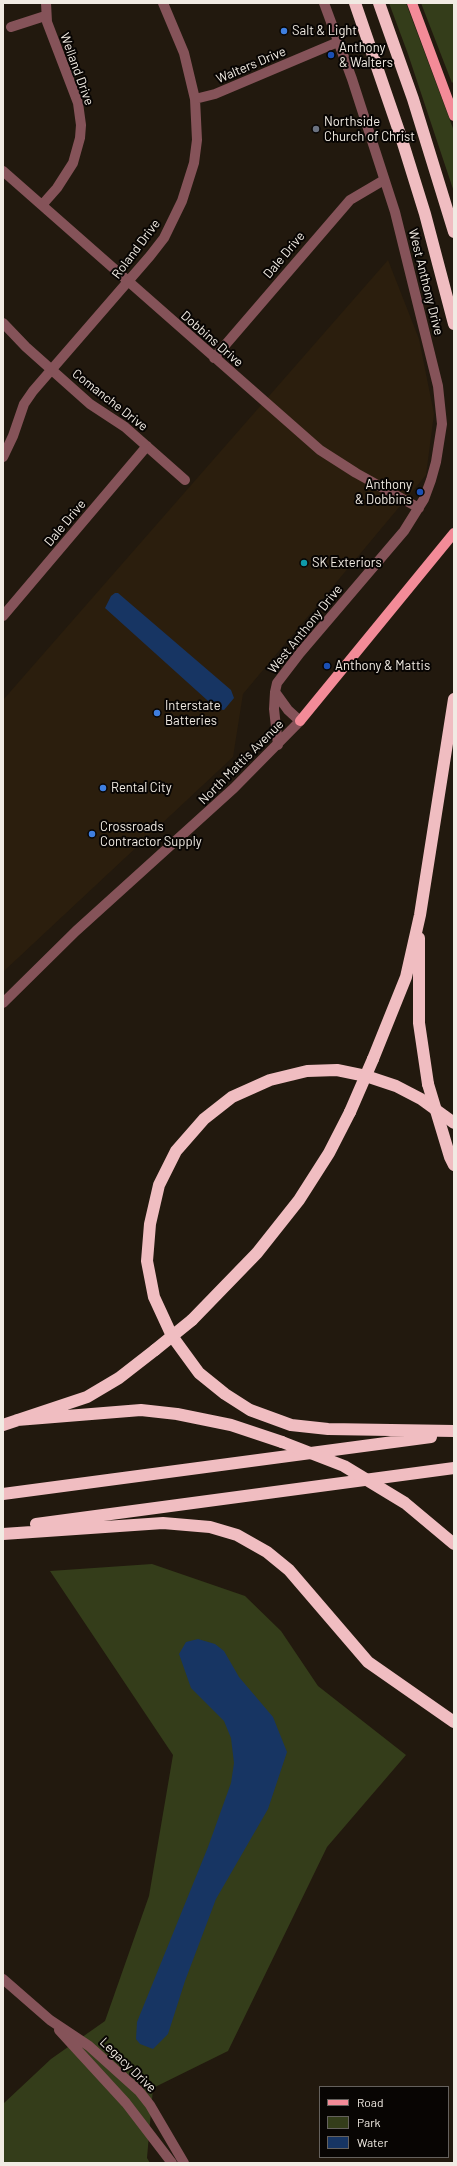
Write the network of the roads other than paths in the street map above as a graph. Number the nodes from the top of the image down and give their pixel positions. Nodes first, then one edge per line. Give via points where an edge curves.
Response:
1 (46, 3) edge
2 (163, 3) edge
3 (324, 3) edge
4 (355, 3) edge
5 (379, 3) edge
6 (412, 3) edge
7 (45, 16) junction
8 (11, 27) dead end
9 (338, 42) junction
10 (195, 99) junction
11 (454, 116) edge
12 (3, 171) edge
13 (384, 180) junction
14 (42, 205) junction
15 (454, 232) edge
16 (128, 283) junction
17 (3, 323) edge
18 (454, 324) edge
19 (214, 358) junction
20 (51, 370) junction
21 (147, 446) junction
22 (3, 457) edge
23 (185, 480) dead end
24 (419, 508) junction
25 (454, 533) edge
26 (3, 616) edge
27 (275, 692) junction
28 (454, 699) edge
29 (300, 721) junction
30 (278, 745) junction
31 (420, 915) junction
32 (3, 1003) edge
33 (454, 1123) edge
34 (454, 1165) edge
35 (18, 1420) junction
36 (3, 1425) edge
37 (454, 1433) edge
38 (454, 1468) edge
39 (3, 1494) edge
40 (3, 1528) edge
41 (3, 1534) edge
42 (454, 1544) edge
43 (454, 1722) edge
44 (3, 1979) edge
45 (50, 2020) junction
46 (172, 2163) edge
47 (184, 2163) edge

1 - 7 street, Welland Drive
2 - 10 street, Roland Drive via 184,53
3 - 9 street, West Anthony Drive
4 - 18 highway via 425,214
5 - 15 highway via 413,99
6 - 11 main road
7 - 8 street
7 - 14 street, Welland Drive via 78,103 81,125 73,163 58,188
9 - 10 street, Walters Drive via 215,94
9 - 13 street, West Anthony Drive
10 - 16 street, Roland Drive via 197,140 194,163 182,201 164,238
12 - 14 street, Dobbins Drive
13 - 19 street, Dale Drive via 359,193 339,212
13 - 24 street, West Anthony Drive via 395,212 427,336 441,407 442,424 436,462
14 - 16 street, Dobbins Drive
16 - 19 street, Dobbins Drive
16 - 20 street, Roland Drive
17 - 20 street, Comanche Drive
19 - 24 street, Dobbins Drive via 320,450
20 - 21 street, Comanche Drive via 90,404 125,427
20 - 22 street, Roland Drive via 24,404
21 - 23 street, Comanche Drive
21 - 26 street, Dale Drive
24 - 27 street, West Anthony Drive via 404,531 284,672
25 - 29 main road, North Mattis Avenue
27 - 29 street, West Anthony Drive
27 - 30 street, West Anthony Drive
28 - 31 highway
29 - 30 street, North Mattis Avenue
30 - 32 street, North Mattis Avenue via 186,833 76,930
31 - 34 highway, bridge via 419,1023 428,1084
31 - 35 highway, bridge via 406,977 350,1112 329,1153 299,1200 257,1253 192,1320 119,1378 87,1397
33 - 37 highway via 421,1099 396,1086 337,1070 307,1071 270,1080 232,1097 204,1119 176,1151 159,1185 150,1224 147,1261 154,1297 172,1336 200,1373 225,1394 250,1410 291,1425 328,1429
35 - 36 highway
35 - 42 highway, bridge via 141,1410 177,1414 230,1425 282,1442 350,1470 405,1503
37 - 39 highway
38 - 40 highway
41 - 43 highway via 163,1523 204,1526 237,1535 267,1552 289,1570 368,1662
44 - 45 street, Legacy Drive
45 - 46 street, Legacy Drive via 126,2103
45 - 47 street, Legacy Drive via 89,2046 139,2091

